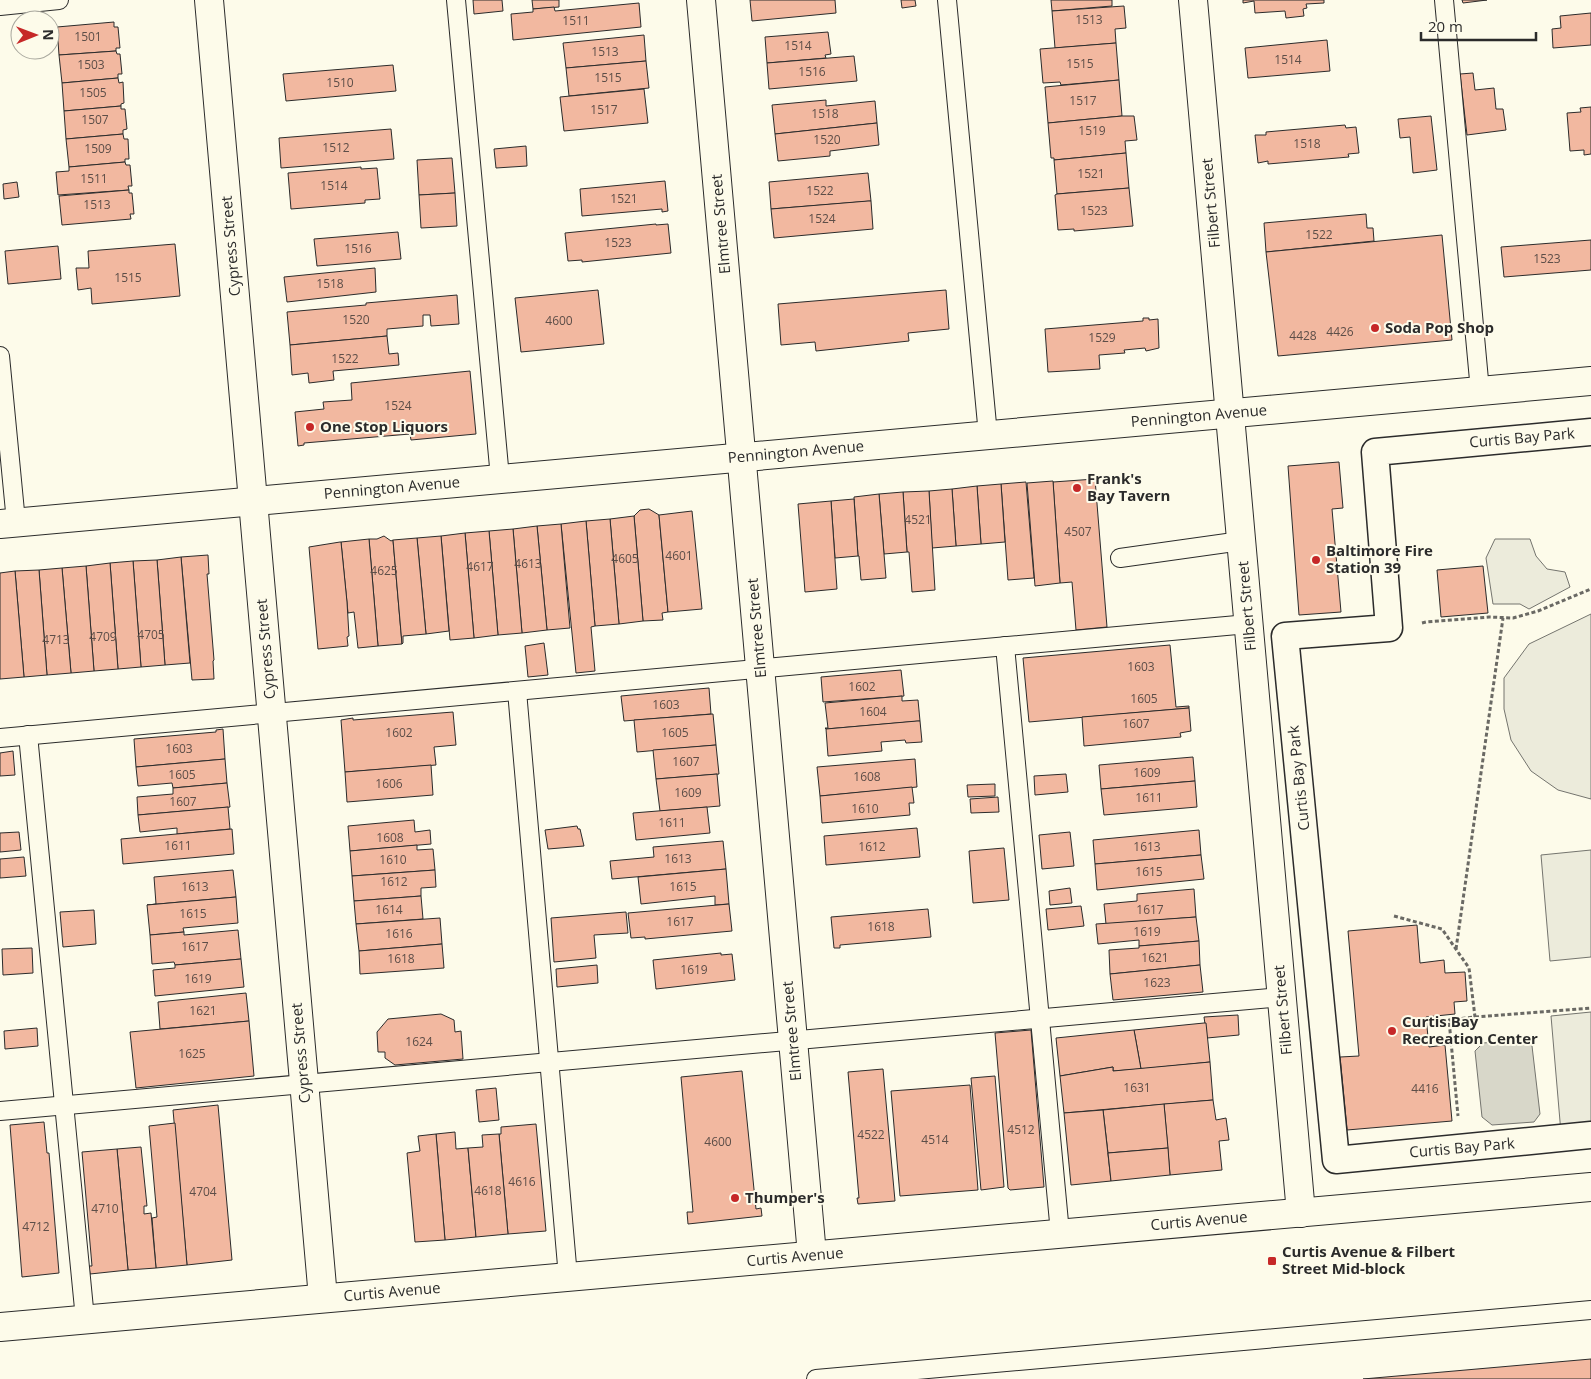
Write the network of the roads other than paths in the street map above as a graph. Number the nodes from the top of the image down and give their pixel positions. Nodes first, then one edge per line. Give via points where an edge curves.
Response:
1 (59, 0) edge
2 (209, 0) edge
3 (456, 0) edge
4 (701, 0) edge
5 (948, 0) edge
6 (1193, 0) edge
7 (1444, 0) edge
8 (0, 6) edge
9 (0, 356) edge
10 (1591, 380) edge
11 (1480, 391) junction
12 (1230, 413) junction
13 (1591, 432) edge
14 (988, 435) junction
15 (741, 457) junction
16 (500, 478) junction
17 (253, 501) junction
18 (8, 523) edge
19 (1241, 541) junction
20 (1120, 558) dead end
21 (1248, 624) junction
22 (1005, 646) junction
23 (760, 668) junction
24 (517, 691) junction
25 (272, 713) junction
26 (28, 735) junction
27 (0, 738) edge
28 (1282, 997) junction
29 (1040, 1018) junction
30 (793, 1039) junction
31 (549, 1062) junction
32 (304, 1084) junction
33 (64, 1105) junction
34 (0, 1111) edge
35 (1591, 1135) edge
36 (1591, 1187) edge
37 (1301, 1213) junction
38 (1060, 1233) junction
39 (812, 1255) junction
40 (568, 1277) junction
41 (322, 1298) junction
42 (1591, 1310) edge
43 (85, 1319) junction
44 (0, 1327) edge
45 (816, 1379) edge

1 - 8 lane
2 - 17 street, Cypress Street
3 - 16 lane
4 - 15 street, Elmtree Street
5 - 14 lane
6 - 12 street, Filbert Street
7 - 11 lane
9 - 18 lane
10 - 11 street, Pennington Avenue
11 - 12 street, Pennington Avenue
12 - 14 street, Pennington Avenue
12 - 19 street, Filbert Street
13 - 35 street, Curtis Bay Park via 1376,452 1389,628 1285,636 1336,1160
14 - 15 street, Pennington Avenue
15 - 16 street, Pennington Avenue
15 - 23 street, Elmtree Street
16 - 17 street, Pennington Avenue
17 - 18 street, Pennington Avenue
17 - 25 street, Cypress Street
19 - 20 lane
19 - 21 street, Filbert Street
21 - 22 lane
21 - 28 street, Filbert Street
22 - 23 lane
22 - 29 lane
23 - 24 lane
23 - 30 street, Elmtree Street
24 - 25 lane
24 - 31 lane
25 - 26 lane
25 - 32 street, Cypress Street
26 - 27 lane
26 - 33 lane
28 - 29 lane
28 - 37 street, Filbert Street
29 - 30 lane
29 - 38 lane
30 - 31 lane
30 - 39 street, Elmtree Street
31 - 32 lane
31 - 40 lane
32 - 33 lane
32 - 41 street, Cypress Street
33 - 34 lane
33 - 43 lane
36 - 37 street, Curtis Avenue
37 - 38 street, Curtis Avenue
38 - 39 street, Curtis Avenue
39 - 40 street, Curtis Avenue
40 - 41 street, Curtis Avenue
41 - 43 street, Curtis Avenue
42 - 45 lane
43 - 44 street, Curtis Avenue

